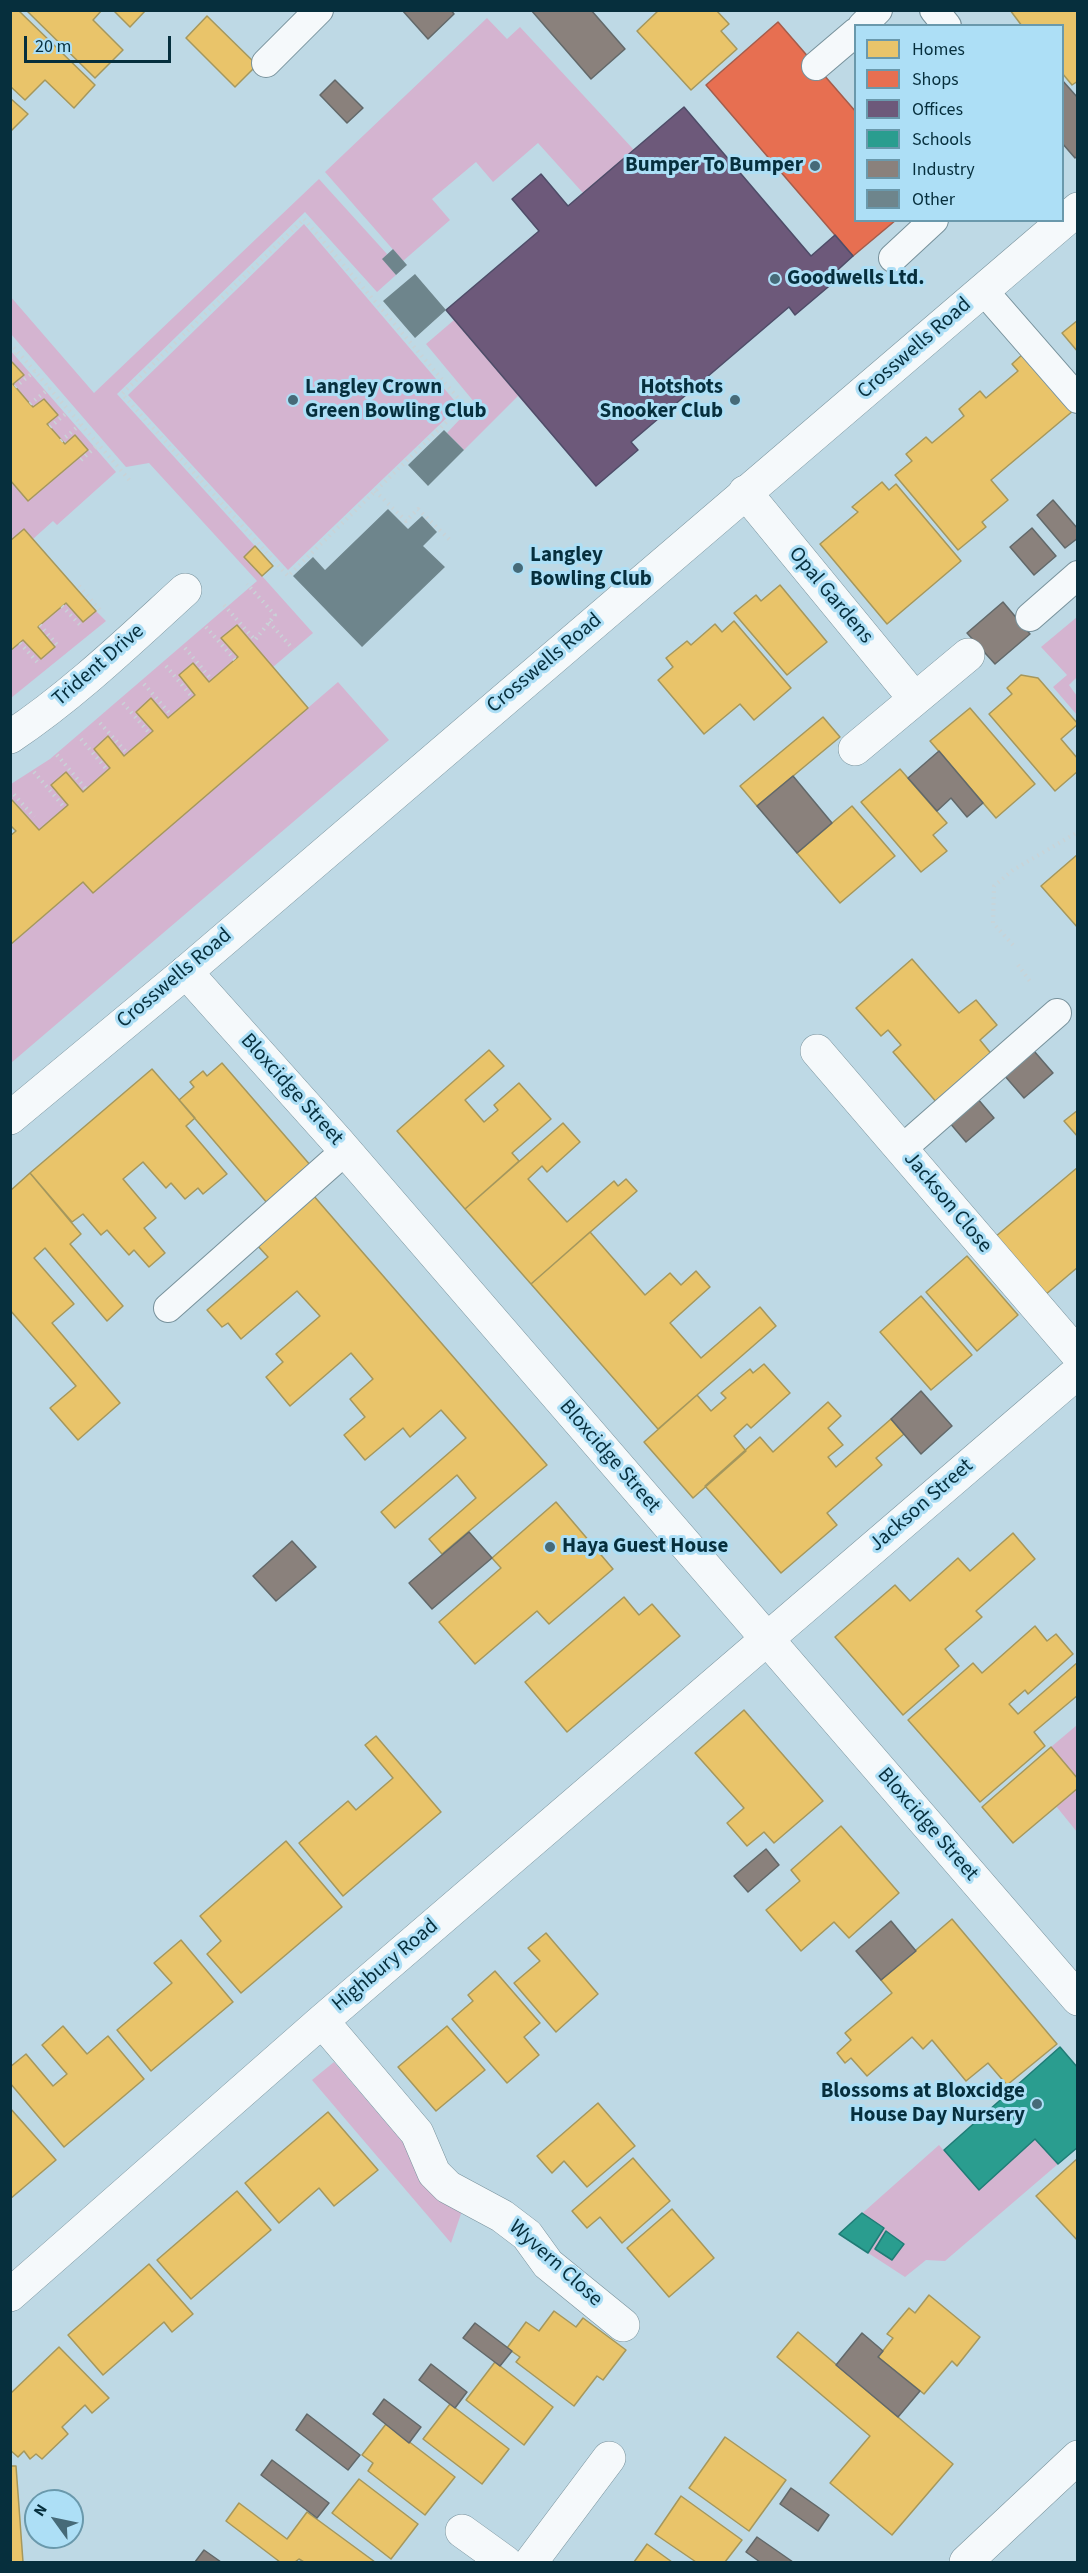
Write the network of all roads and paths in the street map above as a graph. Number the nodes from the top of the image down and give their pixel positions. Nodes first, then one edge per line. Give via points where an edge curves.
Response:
1 (320, 10) edge
2 (878, 10) edge
3 (934, 10) edge
4 (864, 24) edge
5 (945, 24) edge
6 (854, 33) edge
7 (266, 63) dead end
8 (816, 66) dead end
9 (932, 222) edge
10 (1063, 222) edge
11 (893, 258) dead end
12 (983, 290) junction
13 (10, 343) edge
14 (18, 352) junction
15 (10, 358) edge
16 (34, 371) junction
17 (15, 387) dead end
18 (50, 388) junction
19 (1077, 399) edge
20 (30, 404) dead end
21 (69, 411) junction
22 (81, 424) junction
23 (50, 427) dead end
24 (62, 441) dead end
25 (99, 444) junction
26 (81, 460) dead end
27 (132, 483) dead end
28 (375, 492) junction
29 (745, 492) junction
30 (451, 541) dead end
31 (1077, 575) edge
32 (248, 584) dead end
33 (79, 586) dead end
34 (185, 590) dead end
35 (224, 605) dead end
36 (62, 606) dead end
37 (106, 616) dead end
38 (1030, 617) dead end
39 (269, 622) junction
40 (202, 623) dead end
41 (40, 625) dead end
42 (86, 632) dead end
43 (180, 642) dead end
44 (20, 643) dead end
45 (293, 649) dead end
46 (63, 650) dead end
47 (968, 655) dead end
48 (160, 659) dead end
49 (235, 660) dead end
50 (42, 668) dead end
51 (139, 678) dead end
52 (212, 680) dead end
53 (117, 696) dead end
54 (193, 698) dead end
55 (915, 699) junction
56 (171, 715) dead end
57 (94, 716) dead end
58 (74, 732) dead end
59 (150, 734) dead end
60 (10, 737) edge
61 (855, 749) dead end
62 (52, 750) dead end
63 (128, 753) dead end
64 (29, 767) dead end
65 (108, 771) dead end
66 (86, 789) dead end
67 (10, 790) edge
68 (65, 808) dead end
69 (34, 817) dead end
70 (1077, 832) edge
71 (1012, 945) dead end
72 (186, 972) junction
73 (1057, 1013) dead end
74 (817, 1051) dead end
75 (10, 1118) edge
76 (902, 1149) junction
77 (345, 1151) junction
78 (168, 1308) dead end
79 (1077, 1355) edge
80 (1077, 1372) edge
81 (766, 1641) junction
82 (1077, 1999) edge
83 (322, 2021) junction
84 (10, 2295) edge
85 (623, 2325) dead end
86 (1077, 2457) edge
87 (609, 2458) dead end
88 (462, 2531) dead end
89 (506, 2562) edge
90 (531, 2562) edge
91 (966, 2562) edge

1 - 7 lane
2 - 4 lane
3 - 5 lane
6 - 8 lane
9 - 11 lane
10 - 12 street, Crosswells Road
12 - 19 lane
12 - 29 street, Crosswells Road
13 - 14 path
14 - 15 path
14 - 16 path
16 - 17 path
16 - 18 path
18 - 20 path
18 - 21 path
21 - 22 path
21 - 23 path
22 - 24 path
22 - 25 path
25 - 26 path
25 - 27 path
28 - 28 path via 464,405 304,219 122,394 288,576
28 - 30 path via 406,521 418,508
29 - 55 street, Opal Gardens
29 - 72 street, Crosswells Road
31 - 38 lane
32 - 39 path via 274,615
33 - 37 path
34 - 60 street, Trident Drive via 36,720
35 - 39 path via 255,640
36 - 42 path
39 - 45 path
40 - 49 path
41 - 46 path
43 - 52 path
44 - 50 path
47 - 55 street
48 - 54 path
51 - 56 path
53 - 59 path
55 - 61 street
57 - 63 path
58 - 65 path
62 - 66 path
64 - 68 path
67 - 69 path
70 - 71 path via 1013,870 994,886 993,923
72 - 75 street, Crosswells Road
72 - 77 street, Bloxcidge Street
73 - 76 lane
74 - 76 street, Jackson Close
76 - 79 street, Jackson Close
77 - 78 lane
77 - 81 street, Bloxcidge Street
80 - 81 street, Jackson Street
81 - 82 street, Bloxcidge Street
81 - 83 street, Highbury Road
83 - 84 street, Highbury Road
83 - 85 street, Wyvern Close via 417,2133 434,2173 448,2187 526,2235 548,2264
86 - 91 street
87 - 90 street
88 - 89 street

